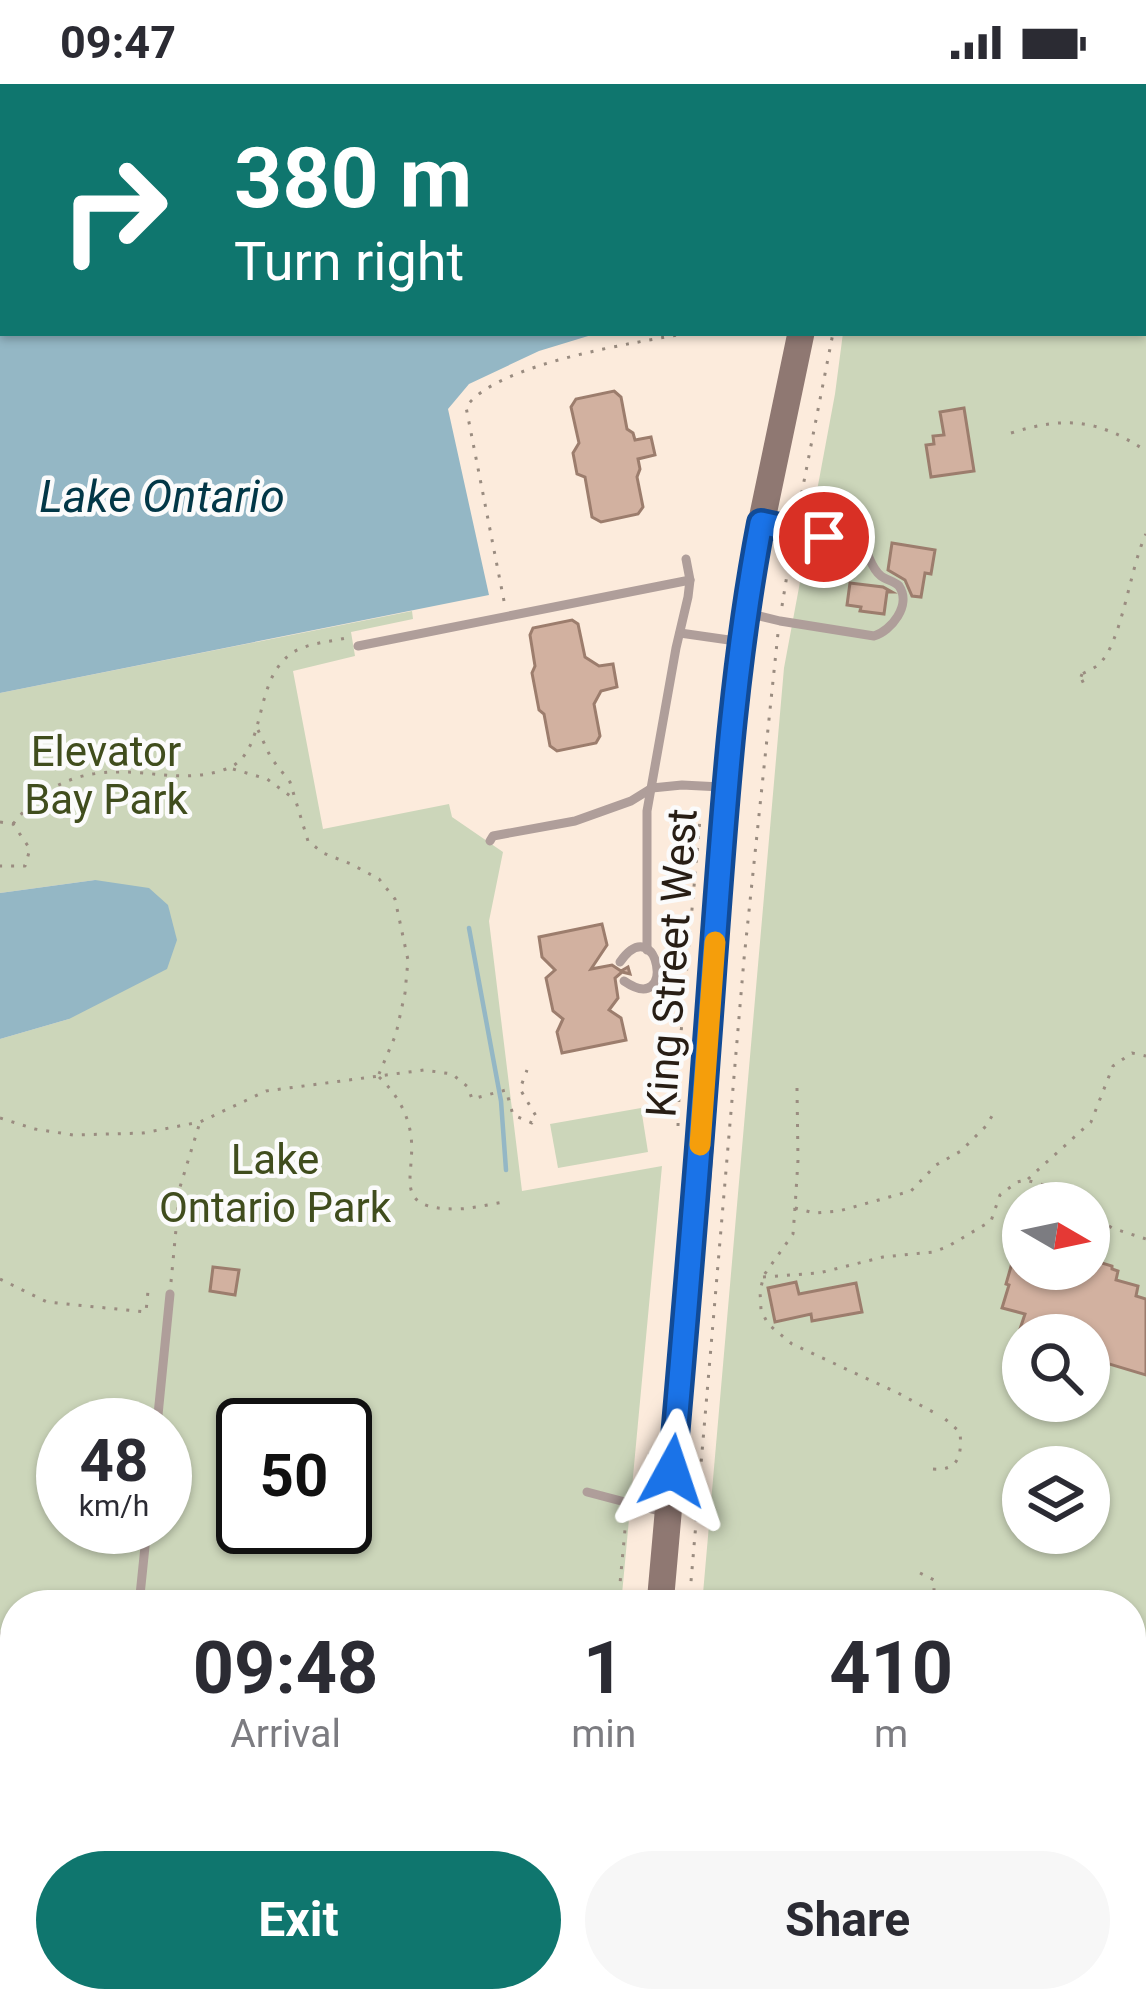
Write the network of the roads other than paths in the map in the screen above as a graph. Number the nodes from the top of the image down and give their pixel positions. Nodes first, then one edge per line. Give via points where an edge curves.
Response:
1 (800, 336) edge
2 (761, 523) junction
3 (686, 560) dead end
4 (690, 580) junction
5 (746, 612) junction
6 (680, 633) junction
7 (357, 640) road end
8 (741, 642) junction
9 (652, 788) junction
10 (726, 788) junction
11 (490, 841) dead end
12 (647, 950) junction
13 (620, 962) dead end
14 (624, 981) dead end
15 (170, 1294) road end
16 (160, 1398) edge
17 (587, 1492) dead end
18 (668, 1514) junction
19 (144, 1554) edge
20 (141, 1590) edge
21 (661, 1590) edge

1 - 2 main road, King Street West
2 - 5 main road, King Street West
2 - 5 lane via 865,549 874,569 901,590 901,602 879,635
3 - 4 lane
4 - 6 lane
4 - 7 lane
5 - 8 main road, King Street West
6 - 8 lane
6 - 9 lane
8 - 10 main road, King Street West
9 - 10 lane
9 - 11 lane via 575,821
9 - 12 lane
10 - 18 main road, King Street West
12 - 13 lane via 634,949
12 - 14 lane via 659,964 653,982 635,988
15 - 16 lane
17 - 18 lane
18 - 21 main road, King Street West
19 - 20 lane

